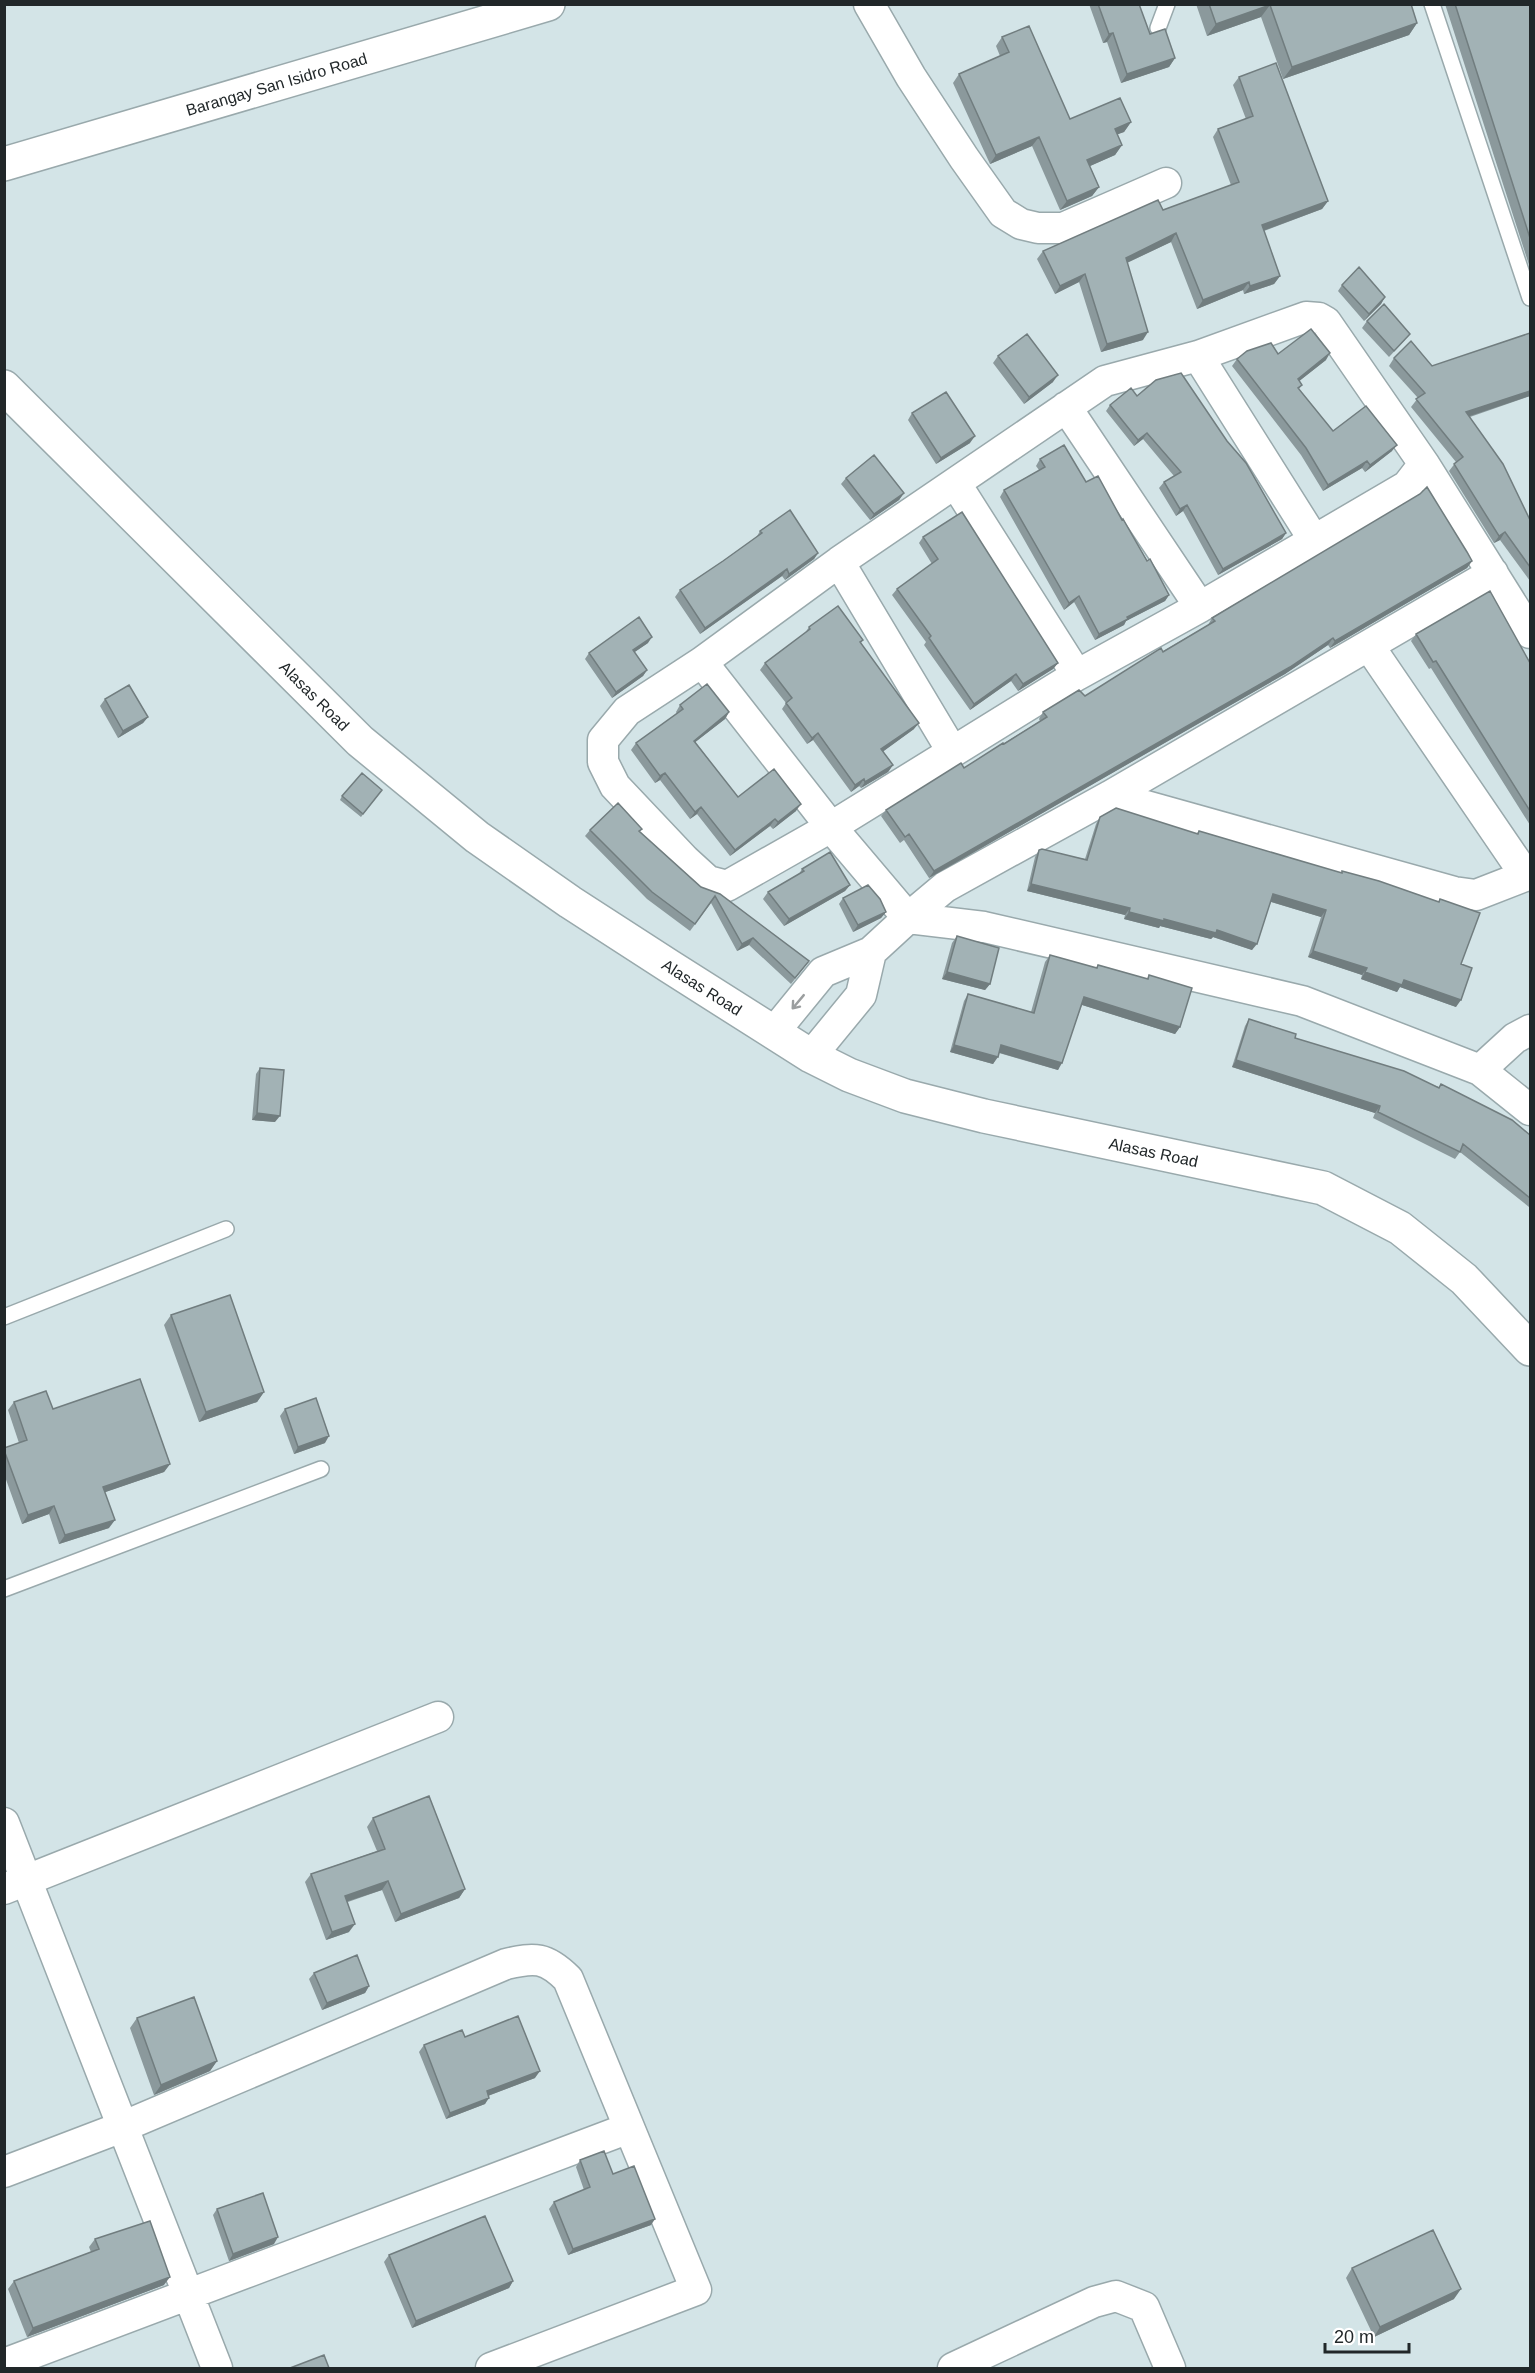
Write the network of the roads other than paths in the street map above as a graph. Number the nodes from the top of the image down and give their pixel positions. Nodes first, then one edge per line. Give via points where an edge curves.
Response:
1 (548, 4) edge
2 (869, 4) edge
3 (1167, 4) edge
4 (1432, 4) edge
5 (1158, 28) dead end
6 (4, 164) edge
7 (1166, 183) dead end
8 (1530, 298) edge
9 (1198, 356) junction
10 (4, 387) edge
11 (1065, 407) junction
12 (1424, 464) junction
13 (956, 484) junction
14 (1314, 540) junction
15 (839, 562) junction
16 (1493, 573) junction
17 (1200, 607) junction
18 (1530, 633) edge
19 (1369, 646) junction
20 (702, 662) junction
21 (1077, 675) junction
22 (952, 751) junction
23 (1110, 795) junction
24 (831, 827) junction
25 (1528, 875) edge
26 (908, 918) junction
27 (871, 952) junction
28 (1530, 1030) edge
29 (774, 1032) junction
30 (811, 1056) junction
31 (1480, 1070) junction
32 (1530, 1110) edge
33 (226, 1229) dead end
34 (4, 1317) edge
35 (1530, 1349) edge
36 (321, 1469) dead end
37 (4, 1589) edge
38 (438, 1717) dead end
39 (4, 1823) edge
40 (16, 1885) edge
41 (122, 2127) junction
42 (629, 2128) junction
43 (4, 2172) edge
44 (188, 2294) junction
45 (4, 2364) edge
46 (217, 2368) edge
47 (492, 2368) edge
48 (953, 2368) edge
49 (1170, 2368) edge

1 - 6 street, Barangay San Isidro Road
2 - 7 street via 964,158 1003,213 1021,224 1063,228
3 - 5 lane
4 - 8 lane
9 - 11 street via 1105,381
9 - 12 street via 1306,317 1319,318 1326,322
9 - 14 street
10 - 29 street, Alasas Road via 360,741 477,837
11 - 13 street
11 - 17 street
12 - 14 street via 1407,486
12 - 16 street
13 - 15 street
13 - 21 street
14 - 17 street
15 - 20 street
15 - 22 street
16 - 18 street
16 - 19 street
17 - 21 street
19 - 23 street
19 - 25 street
20 - 24 street
20 - 24 street via 627,711 603,740 603,762 615,786 708,881 727,886
21 - 22 street
22 - 24 street
23 - 25 street via 1454,892 1476,895
23 - 26 street via 945,887
24 - 26 street
26 - 27 street
26 - 31 street via 984,927 1302,1001
27 -> 29 street via 823,972
27 - 30 street via 861,995
28 - 31 street via 1515,1038
29 - 30 street, Alasas Road
30 - 35 street, Alasas Road via 905,1096 1323,1188 1400,1228 1464,1279
31 - 32 street
33 - 34 lane
36 - 37 lane
38 - 40 street
39 - 40 street
40 - 41 street
41 - 42 street via 506,1964 529,1958 546,1961 568,1979
41 - 43 street
41 - 44 street
42 - 44 street
42 - 47 street via 696,2290
44 - 45 street
44 - 46 street
48 - 49 street via 1094,2302 1116,2296 1144,2307

